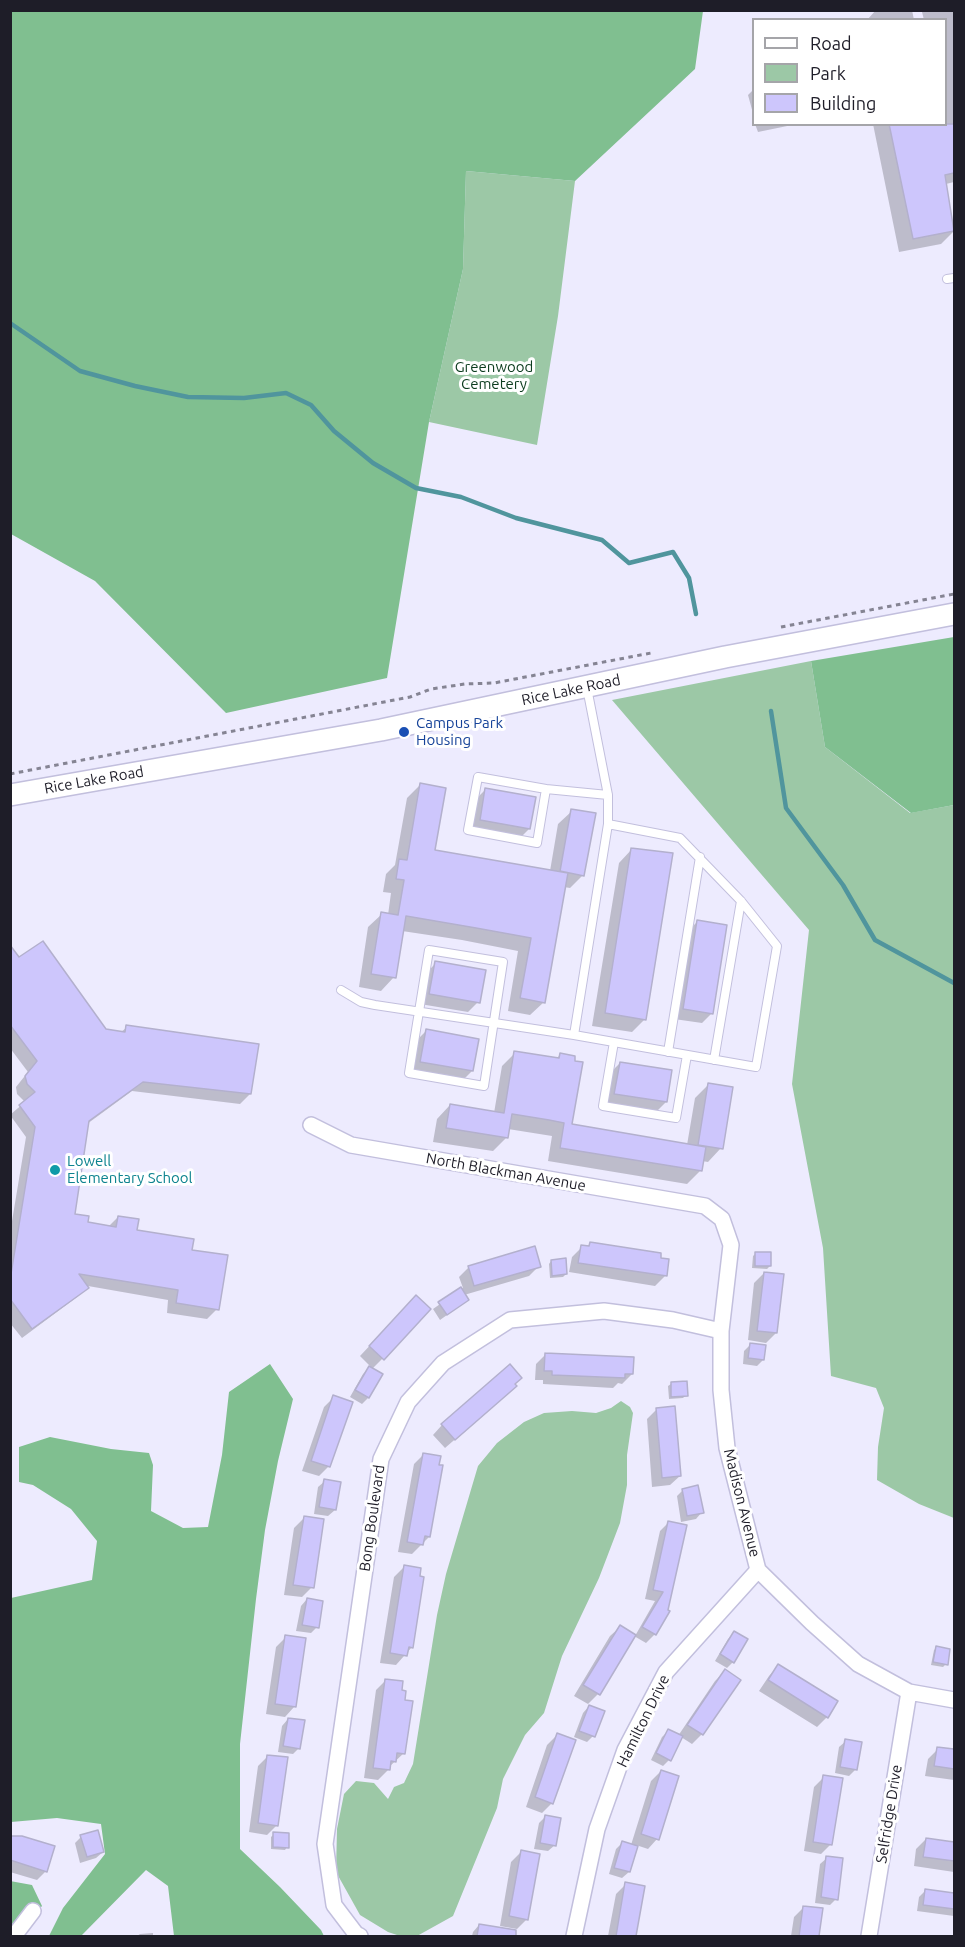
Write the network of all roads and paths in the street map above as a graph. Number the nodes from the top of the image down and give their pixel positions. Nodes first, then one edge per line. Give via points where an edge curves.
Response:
1 (954, 594) edge
2 (954, 614) edge
3 (774, 628) dead end
4 (657, 652) dead end
5 (586, 687) junction
6 (10, 774) edge
7 (546, 789) junction
8 (10, 795) edge
9 (608, 795) junction
10 (608, 824) junction
11 (700, 857) junction
12 (741, 901) junction
13 (341, 990) dead end
14 (419, 1012) junction
15 (494, 1023) junction
16 (574, 1035) junction
17 (614, 1042) junction
18 (668, 1052) junction
19 (687, 1055) junction
20 (714, 1060) junction
21 (311, 1125) dead end
22 (705, 1206) joint
23 (721, 1331) junction
24 (758, 1570) junction
25 (909, 1692) junction
26 (954, 1700) edge
27 (33, 1911) dead end
28 (14, 1936) edge
29 (360, 1936) edge
30 (574, 1936) edge
31 (868, 1936) edge

1 - 3 path
2 - 5 main road, Rice Lake Road
4 - 6 path via 494,683 431,689 410,697
5 - 8 main road, Rice Lake Road via 381,730
5 - 9 lane
7 - 7 lane via 537,843 468,830 478,777
7 - 9 lane
9 - 10 lane
10 - 11 lane via 680,838
10 - 16 lane
11 - 12 lane
11 - 18 lane
12 - 20 lane
12 - 20 lane via 777,946 756,1067
13 - 14 lane via 361,1002
14 - 15 lane
14 - 15 lane via 429,951 439,952 503,962
14 - 15 lane via 409,1073 484,1086
15 - 16 lane
16 - 17 lane
17 - 18 lane
17 - 19 lane via 603,1106 676,1118
18 - 19 lane
19 - 20 lane
21 - 22 street, North Blackman Avenue via 351,1145
22 - 23 street, Madison Avenue via 722,1219 730,1245
23 - 24 street, Madison Avenue via 721,1390 727,1448
23 - 29 street, Bong Boulevard via 604,1311 510,1320 442,1363 408,1402 381,1459 325,1844 334,1905
24 - 25 street, Madison Avenue via 858,1664
24 - 30 street, Hamilton Drive via 666,1672 625,1750 597,1830
25 - 26 street, Madison Avenue
25 - 31 street, Selfridge Drive
27 - 28 street

